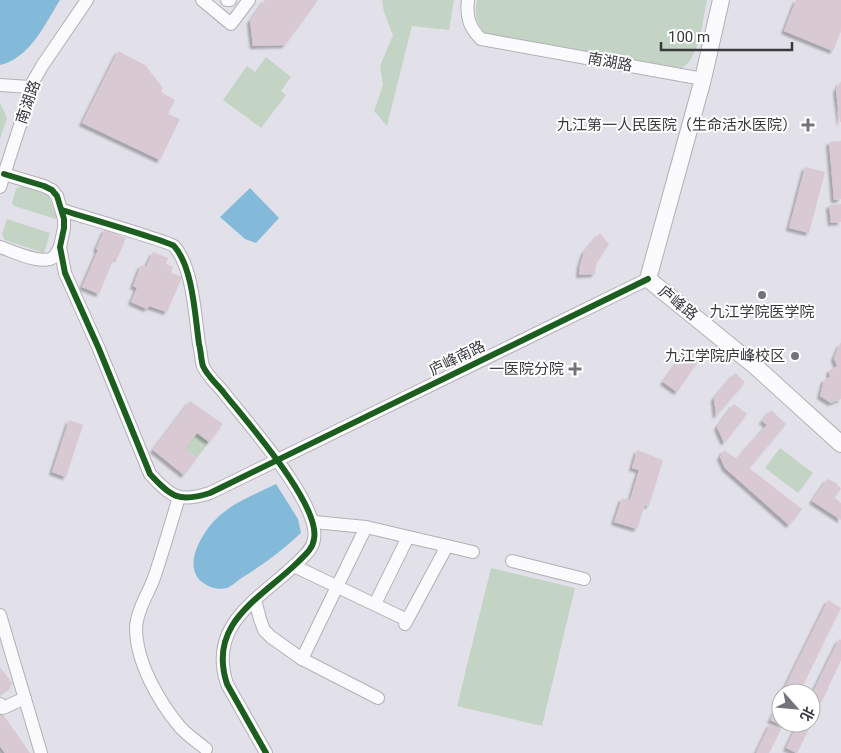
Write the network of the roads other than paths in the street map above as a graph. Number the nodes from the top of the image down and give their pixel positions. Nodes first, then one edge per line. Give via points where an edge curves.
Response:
1 (87, 0) edge
2 (202, 0) edge
3 (468, 0) edge
4 (722, 0) edge
5 (245, 2) edge
6 (703, 79) junction
7 (0, 85) edge
8 (30, 87) junction
9 (4, 174) junction
10 (0, 187) edge
11 (62, 210) junction
12 (0, 247) edge
13 (60, 247) junction
14 (648, 280) junction
15 (841, 444) edge
16 (278, 460) junction
17 (179, 498) junction
18 (314, 522) junction
19 (366, 527) junction
20 (408, 537) junction
21 (447, 546) junction
22 (473, 552) dead end
23 (512, 561) dead end
24 (294, 566) junction
25 (584, 579) dead end
26 (338, 587) junction
27 (256, 600) junction
28 (375, 604) junction
29 (0, 615) edge
30 (302, 659) junction
31 (25, 698) junction
32 (378, 698) dead end
33 (0, 704) edge
34 (206, 750) dead end
35 (41, 753) edge
36 (266, 753) edge

1 - 8 street, 南湖路
2 - 5 street via 231,24
3 - 6 street, 南湖路 via 469,25 481,39
4 - 6 main road
6 - 14 main road, 庐峰路
7 - 8 street
8 - 9 street, 南湖路
9 - 10 street, 南湖路
9 - 11 street via 52,190
11 - 13 street via 64,228
11 - 16 street via 172,245 187,267 203,367
12 - 13 street via 37,260 47,260
13 - 17 street via 65,273 150,474 164,489
14 - 15 main road, 庐峰路 via 755,366
14 - 16 street, 庐峰南路
16 - 17 street, 庐峰南路 via 210,493 193,499
16 - 18 street
17 - 34 street via 136,626 143,663 160,701 182,729
18 - 19 street
18 - 24 street via 312,548
19 - 20 street
19 - 26 street
20 - 21 street
20 - 28 street
21 - 22 street
21 - 28 street via 406,622
23 - 25 street
24 - 26 street
24 - 27 street
26 - 28 street
26 - 30 street
27 - 30 street via 264,630
27 - 36 street via 235,619 224,644 222,661 227,684
29 - 31 street
30 - 32 street
31 - 33 street via 3,708
31 - 35 street

